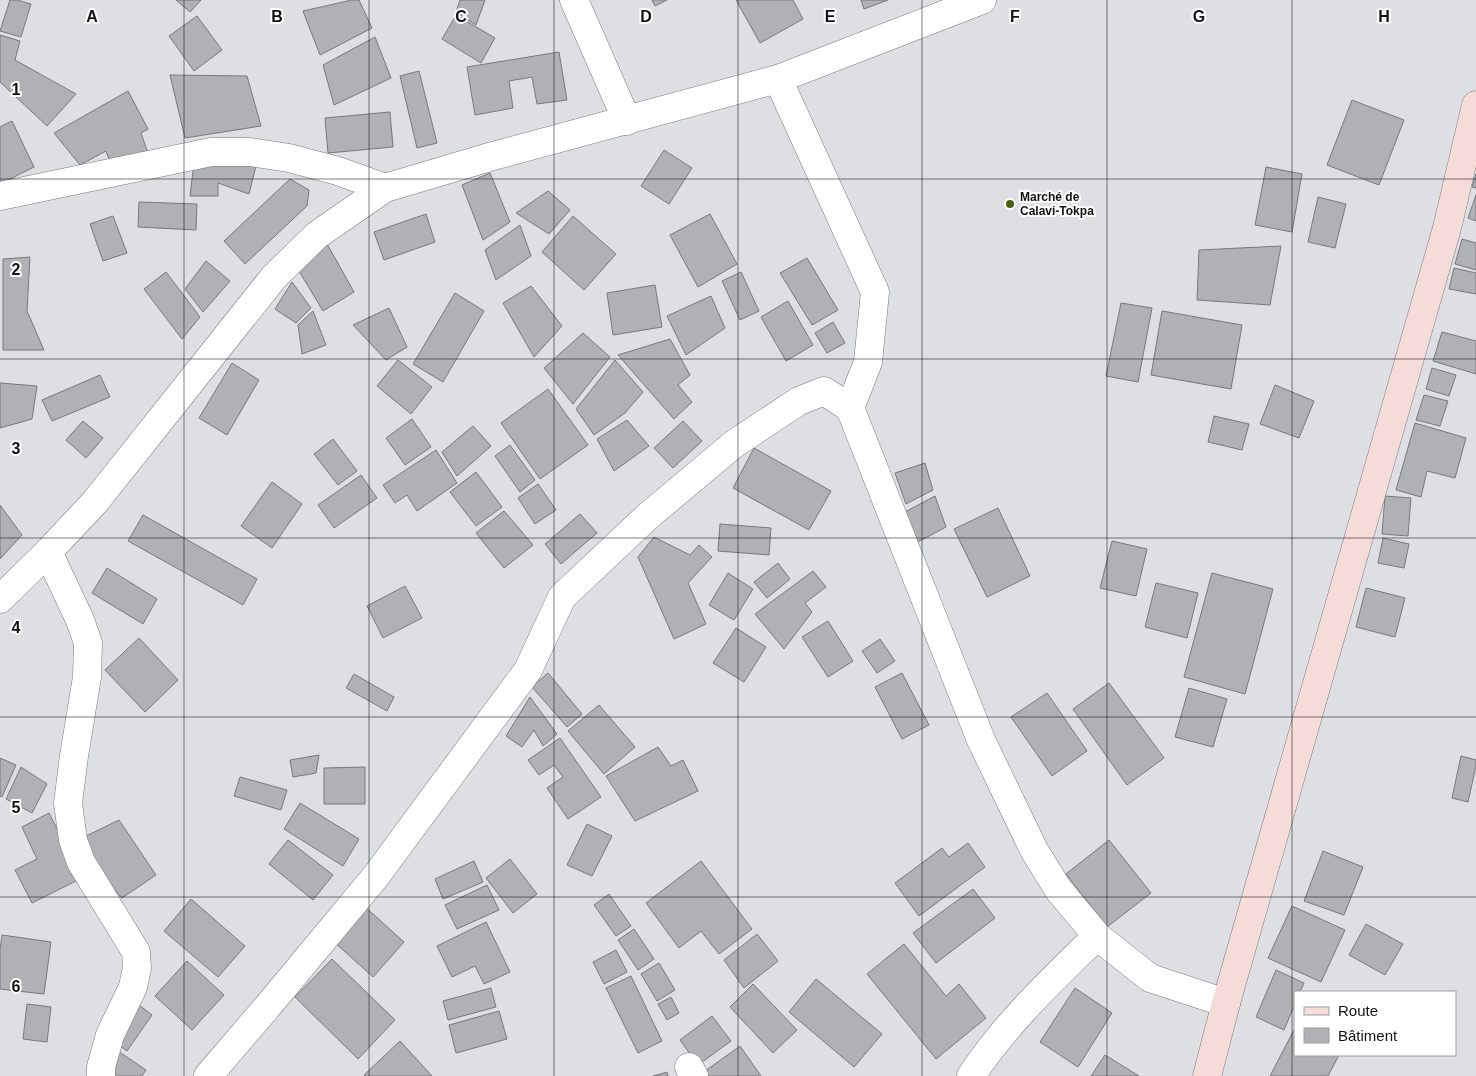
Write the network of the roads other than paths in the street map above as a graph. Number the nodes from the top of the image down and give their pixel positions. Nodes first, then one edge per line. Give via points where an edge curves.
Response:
1 (574, 0) edge
2 (982, 0) edge
3 (778, 79) junction
4 (1476, 104) edge
5 (627, 121) junction
6 (385, 188) junction
7 (0, 196) edge
8 (850, 408) junction
9 (48, 552) junction
10 (0, 599) edge
11 (1097, 936) junction
12 (1226, 1003) junction
13 (101, 1076) edge
14 (208, 1076) edge
15 (971, 1076) edge
16 (1207, 1076) edge

1 - 5 street
2 - 3 street
3 - 5 street
3 - 8 street via 875,292 868,362
4 - 12 street via 1447,228
5 - 6 street
6 - 7 street via 289,158 250,152 211,152
6 - 9 street via 317,234 274,277 95,502
8 - 11 street via 981,740 1034,850 1058,889
8 - 14 street via 824,391 799,401 734,444 648,516 562,597 528,670 376,876
9 - 10 street
9 - 13 street via 88,644 87,677 68,803 73,840 81,862 136,952 133,987 110,1034
11 - 12 street via 1150,978
11 - 15 street via 1033,999
12 - 16 street

